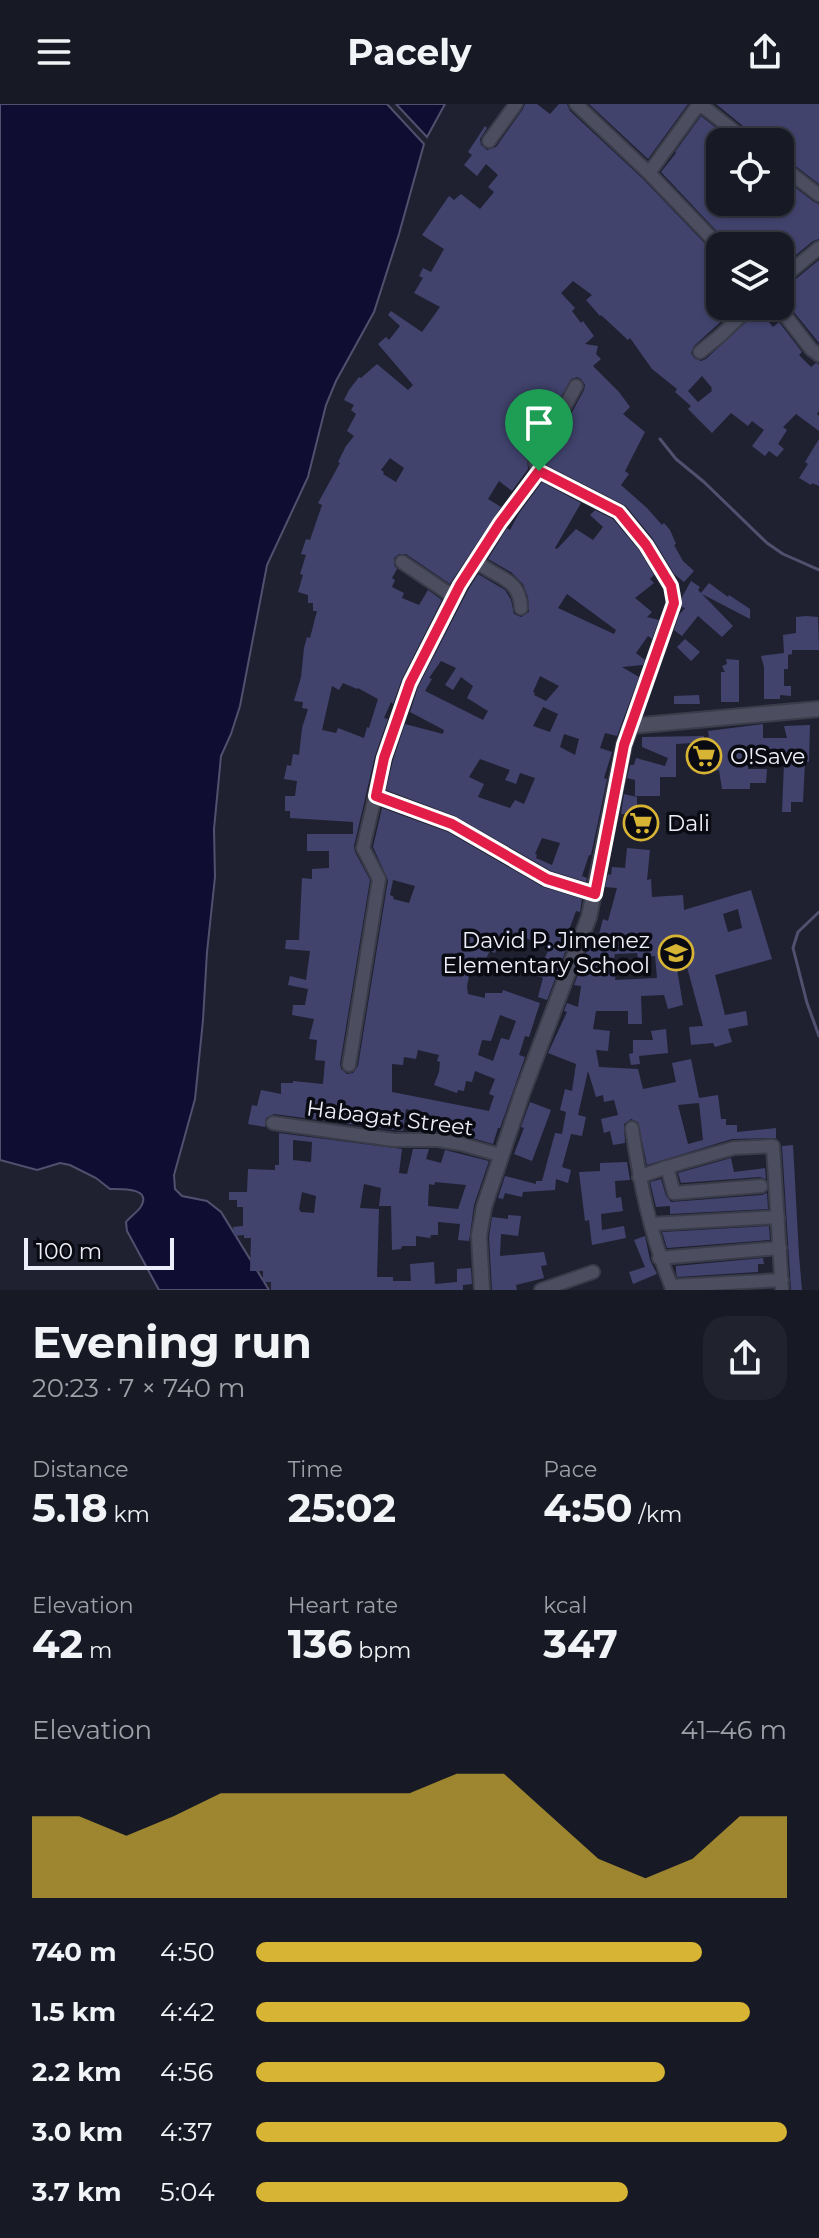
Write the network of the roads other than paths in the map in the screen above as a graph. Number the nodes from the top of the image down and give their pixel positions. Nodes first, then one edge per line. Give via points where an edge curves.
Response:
1 (516, 104) edge
2 (576, 104) edge
3 (700, 104) edge
4 (730, 128) edge
5 (489, 141) dead end
6 (649, 173) junction
7 (794, 176) edge
8 (819, 195) edge
9 (706, 232) edge
10 (819, 248) edge
11 (794, 269) edge
12 (737, 320) edge
13 (789, 320) edge
14 (700, 352) dead end
15 (819, 355) edge
16 (576, 386) dead end
17 (539, 471) junction
18 (476, 561) junction
19 (402, 562) dead end
20 (454, 597) junction
21 (521, 608) dead end
22 (819, 709) edge
23 (631, 726) junction
24 (376, 796) junction
25 (595, 894) junction
26 (349, 1065) dead end
27 (273, 1123) dead end
28 (632, 1128) dead end
29 (500, 1155) junction
30 (667, 1167) junction
31 (639, 1177) junction
32 (761, 1186) dead end
33 (778, 1217) junction
34 (651, 1224) junction
35 (780, 1248) junction
36 (659, 1258) junction
37 (593, 1272) dead end
38 (782, 1285) edge
39 (672, 1288) edge
40 (482, 1290) edge
41 (541, 1290) edge

1 - 5 street
2 - 6 street
3 - 4 street
3 - 6 street
6 - 9 street
7 - 8 street
10 - 11 street
12 - 14 street
13 - 15 street
16 - 17 street via 535,461
17 - 18 street
17 - 23 street via 619,512 671,586 674,603
18 - 20 street
18 - 21 street via 511,583
19 - 20 street
20 - 24 street via 410,683
22 - 23 street
23 - 25 street
24 - 25 street via 452,824 547,879
24 - 26 street via 363,848 379,879
25 - 29 street
27 - 29 street, Habagat Street via 394,1140 438,1140
28 - 31 street
29 - 40 street via 481,1221
30 - 31 street
30 - 32 street via 674,1193
30 - 33 street via 734,1148 773,1146
31 - 34 street
33 - 34 street
33 - 35 street
34 - 36 street
35 - 36 street
35 - 38 street
36 - 39 street
37 - 41 street
38 - 39 street

